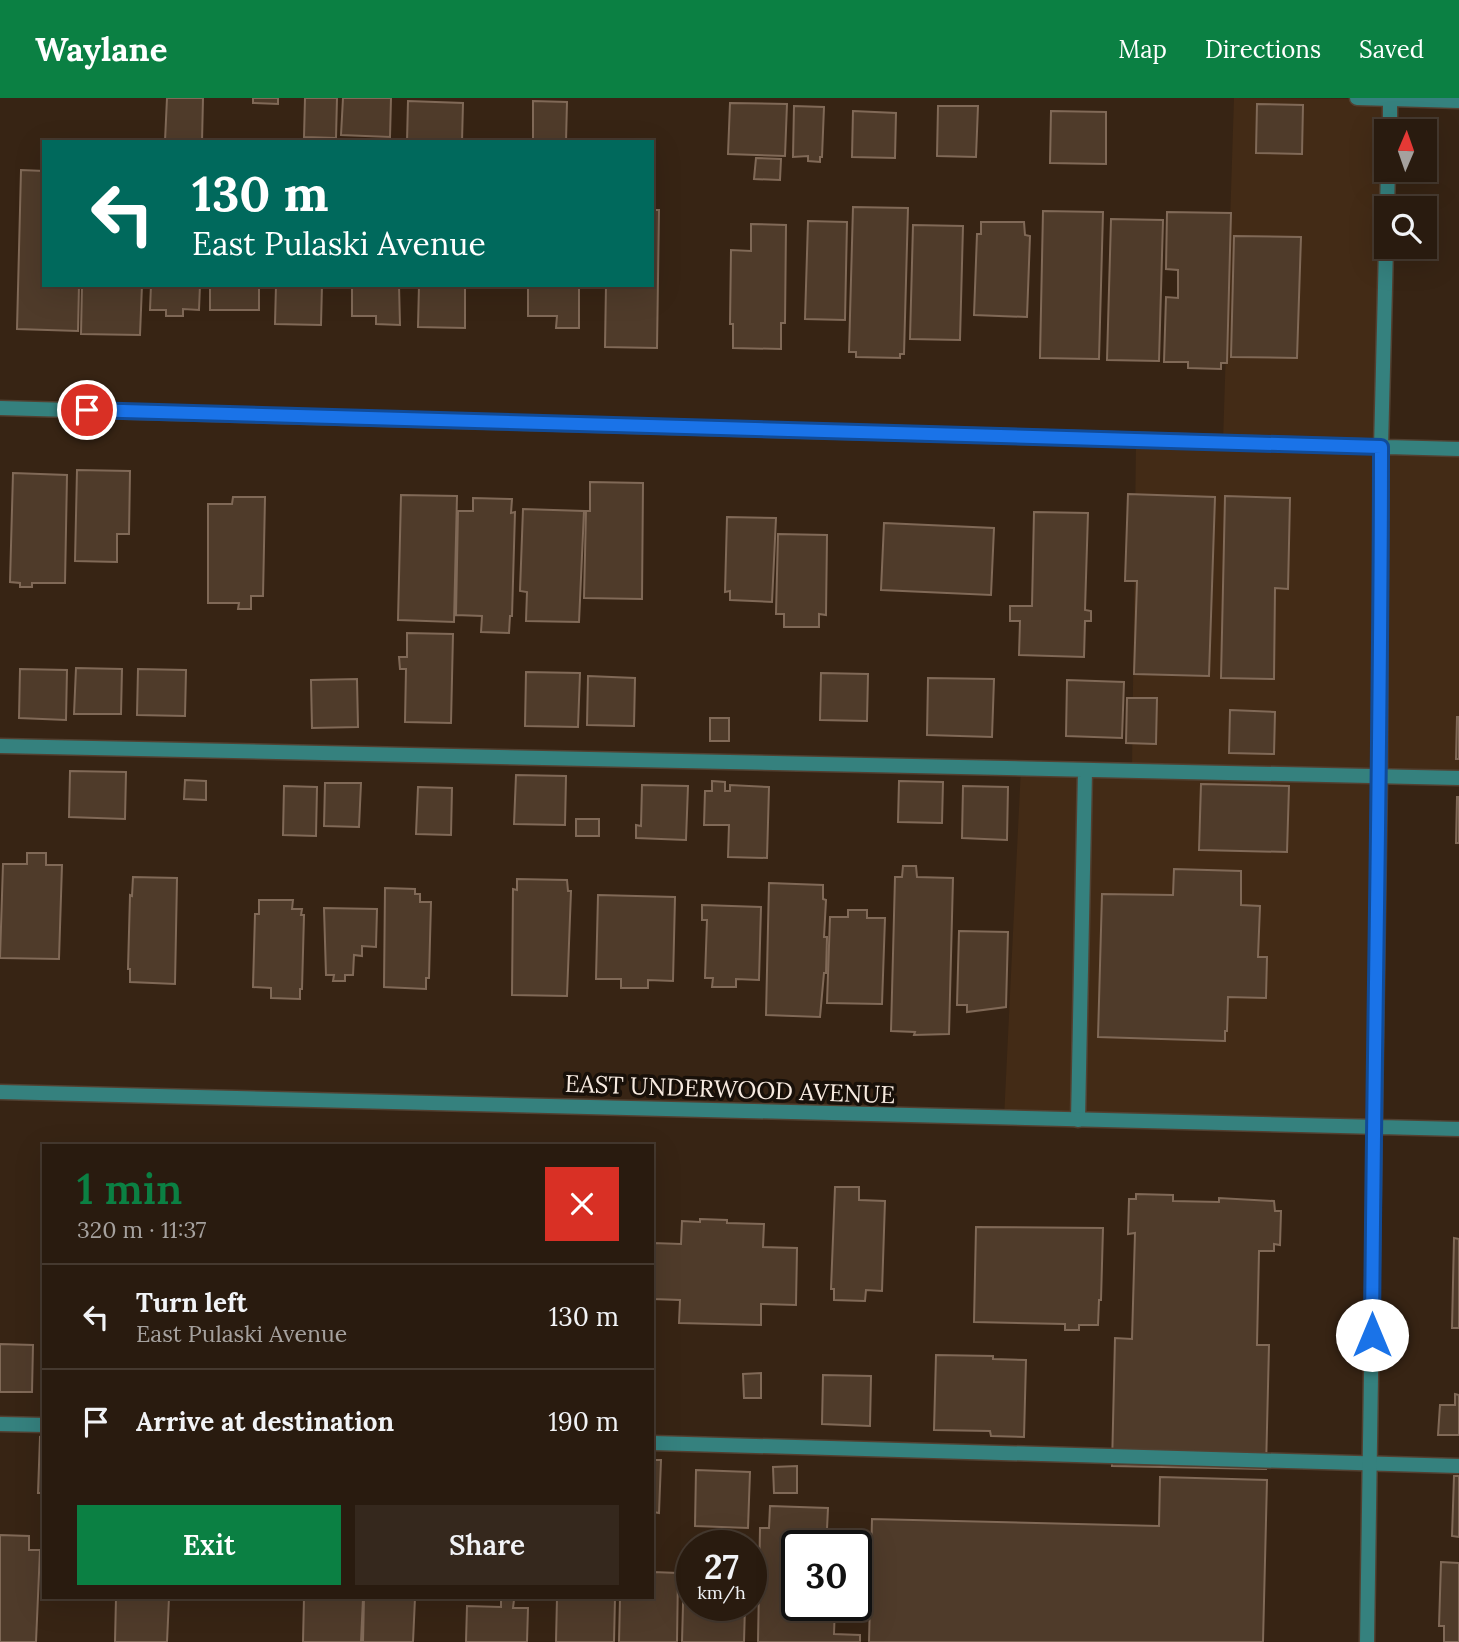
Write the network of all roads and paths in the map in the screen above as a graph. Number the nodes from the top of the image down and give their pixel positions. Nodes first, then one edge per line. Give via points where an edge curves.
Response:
1 (1357, 98) edge
2 (1390, 99) edge
3 (1459, 101) edge
4 (1390, 119) edge
5 (1386, 259) edge
6 (0, 408) edge
7 (1381, 447) junction
8 (1459, 449) edge
9 (0, 746) edge
10 (1085, 769) junction
11 (1380, 775) junction
12 (1459, 778) edge
13 (0, 1092) edge
14 (1078, 1120) junction
15 (1373, 1126) junction
16 (1459, 1129) edge
17 (0, 1423) edge
18 (42, 1425) edge
19 (654, 1443) edge
20 (1371, 1464) junction
21 (1459, 1466) edge
22 (1367, 1642) edge

1 - 2 street
2 - 3 street
2 - 4 street
5 - 7 street
6 - 7 street
7 - 8 street
7 - 11 street
9 - 10 street
10 - 11 street
10 - 14 street
11 - 12 street
11 - 15 street
13 - 14 street, EAST UNDERWOOD AVENUE
14 - 15 street, EAST UNDERWOOD AVENUE
15 - 16 street, EAST UNDERWOOD AVENUE
15 - 20 street
17 - 18 street
19 - 20 street
20 - 21 street
20 - 22 street

